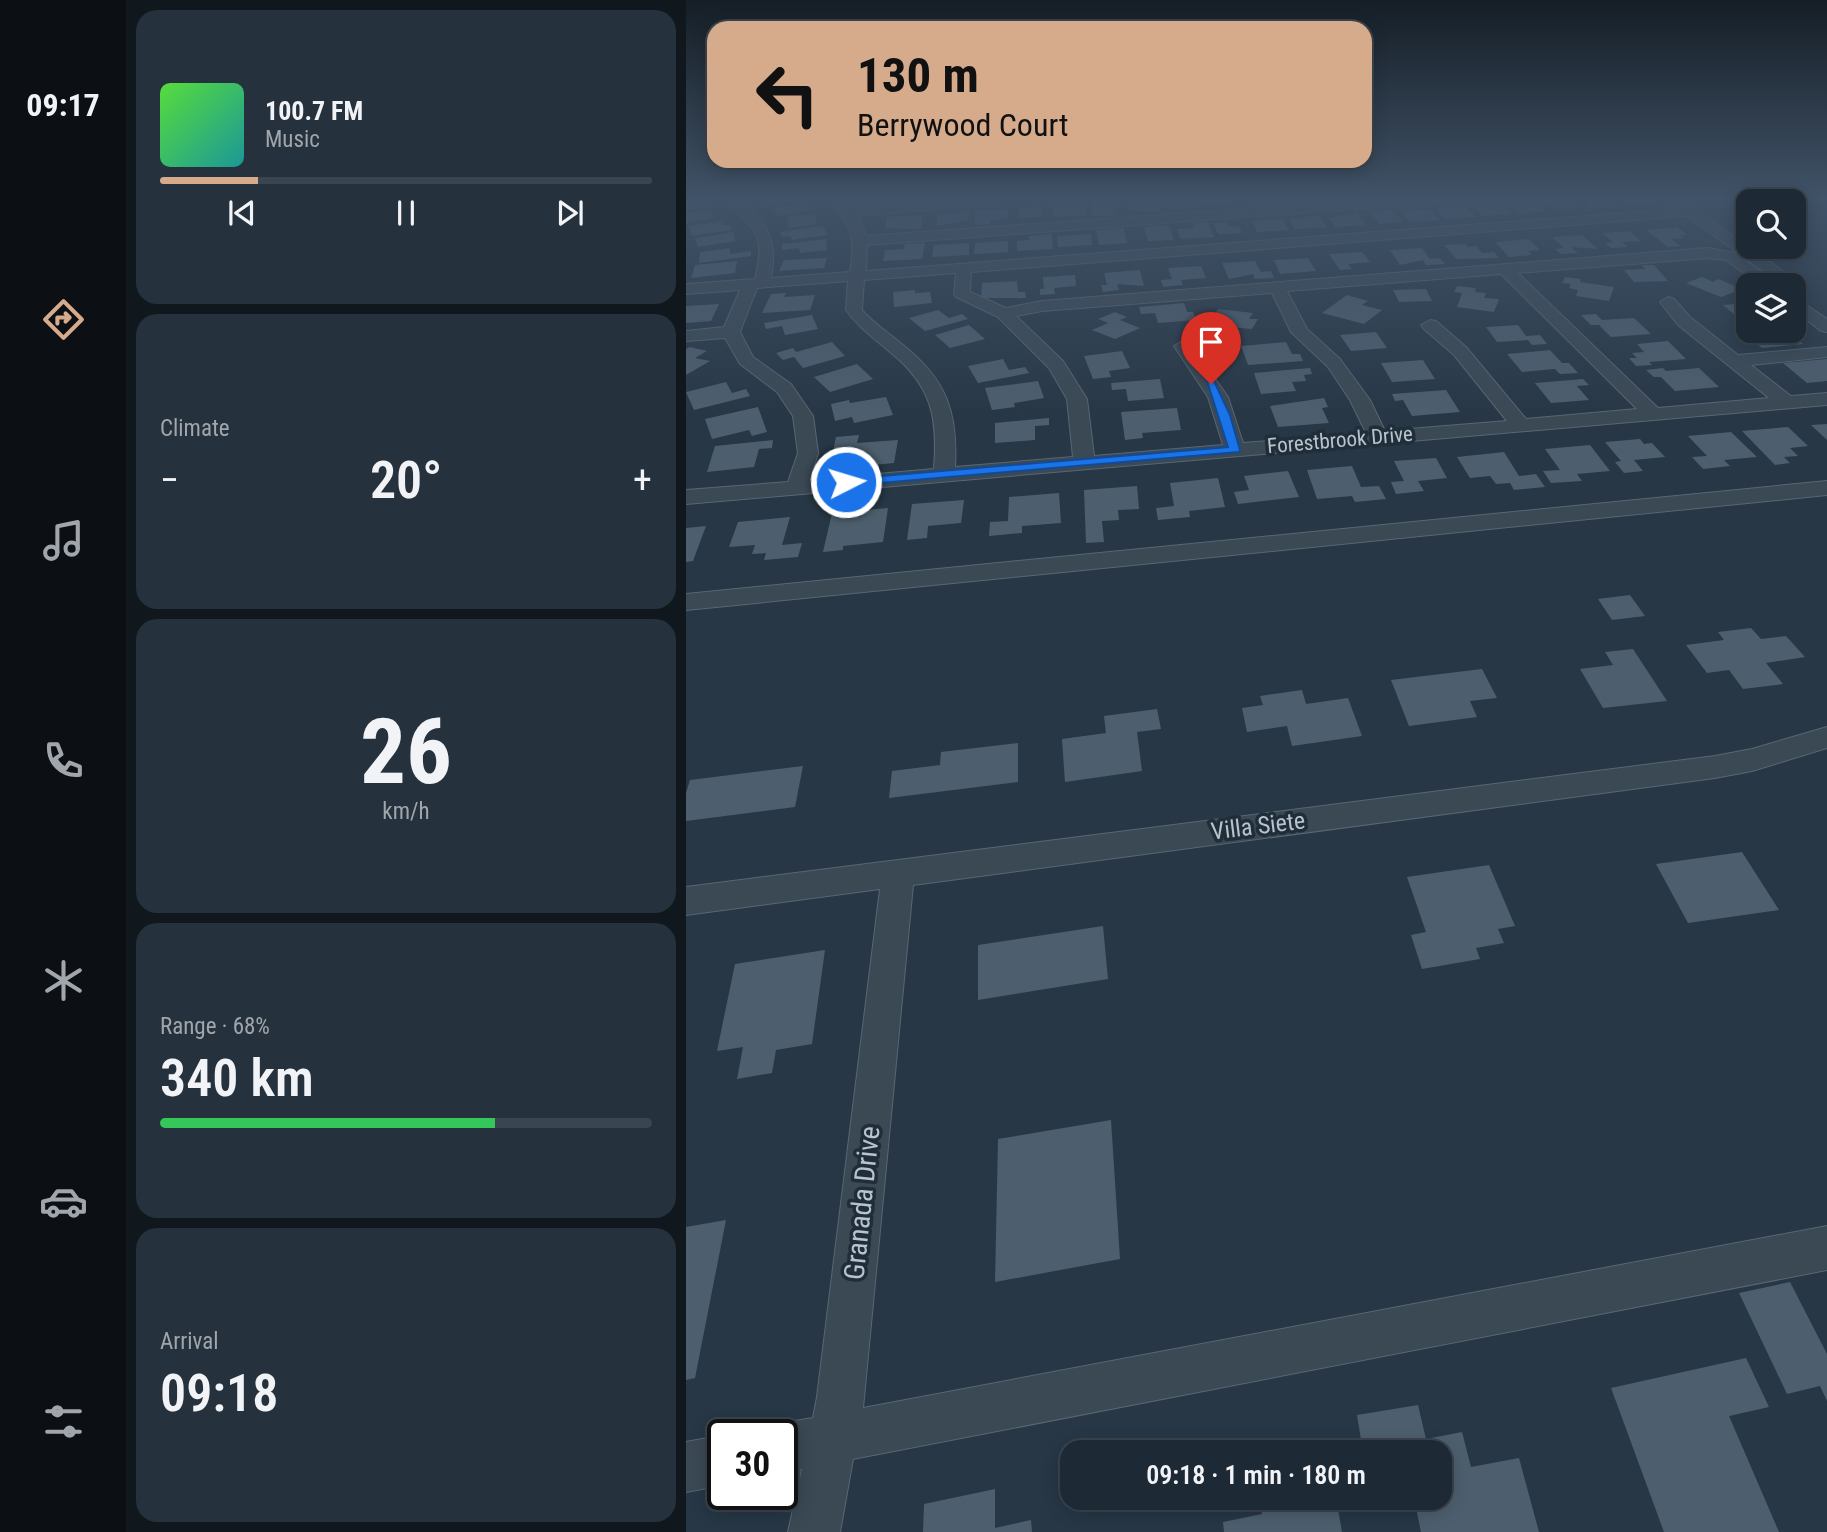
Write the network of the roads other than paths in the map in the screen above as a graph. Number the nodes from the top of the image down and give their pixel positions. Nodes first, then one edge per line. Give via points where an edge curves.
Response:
1 (764, 270) edge
2 (858, 270) edge
3 (918, 270) edge
4 (964, 270) edge
5 (1486, 270) edge
6 (1507, 270) edge
7 (858, 275) junction
8 (757, 283) junction
9 (1277, 287) junction
10 (686, 289) edge
11 (1806, 295) edge
12 (1668, 302) dead end
13 (1827, 310) edge
14 (1806, 311) edge
15 (1003, 313) junction
16 (1430, 325) dead end
17 (1827, 327) edge
18 (731, 332) junction
19 (686, 336) edge
20 (1184, 346) dead end
21 (1827, 352) edge
22 (1736, 360) junction
23 (1827, 399) edge
24 (1786, 402) junction
25 (1652, 413) junction
26 (1520, 424) junction
27 (1378, 437) junction
28 (1235, 450) junction
29 (1084, 462) junction
30 (944, 473) junction
31 (797, 487) junction
32 (1827, 488) edge
33 (686, 497) edge
34 (686, 602) edge
35 (1827, 737) edge
36 (898, 873) junction
37 (686, 901) edge
38 (1827, 1248) edge
39 (833, 1437) junction
40 (798, 1445) edge
41 (707, 1463) edge
42 (686, 1467) edge
43 (814, 1532) edge

1 - 8 street
2 - 7 street
3 - 7 street
4 - 15 street via 962,294
5 - 9 street
6 - 25 street
7 - 8 street
7 - 30 street via 854,302 859,317 912,359 936,389 947,442
8 - 10 street
8 - 18 street
9 - 15 street
9 - 27 street via 1300,332 1334,363
11 - 13 street
12 - 22 street via 1684,321
14 - 17 street
15 - 29 street via 1057,365 1077,399
16 - 26 street via 1460,351
18 - 19 street
18 - 31 street via 746,360 784,388 803,416 808,453
20 - 28 street via 1218,397
21 - 22 street
22 - 24 street
23 - 24 street, Forestbrook Drive
24 - 25 street, Forestbrook Drive
25 - 26 street, Forestbrook Drive
26 - 27 street, Forestbrook Drive
27 - 28 street, Forestbrook Drive
28 - 29 street, Forestbrook Drive
29 - 30 street, Forestbrook Drive
30 - 31 street, Forestbrook Drive
31 - 33 street, Forestbrook Drive
32 - 34 street
35 - 36 street, Villa Siete via 1715,767
36 - 37 street, Villa Siete
36 - 39 street, Granada Drive
38 - 39 street
39 - 40 street
39 - 43 street, Granada Drive
41 - 42 street

